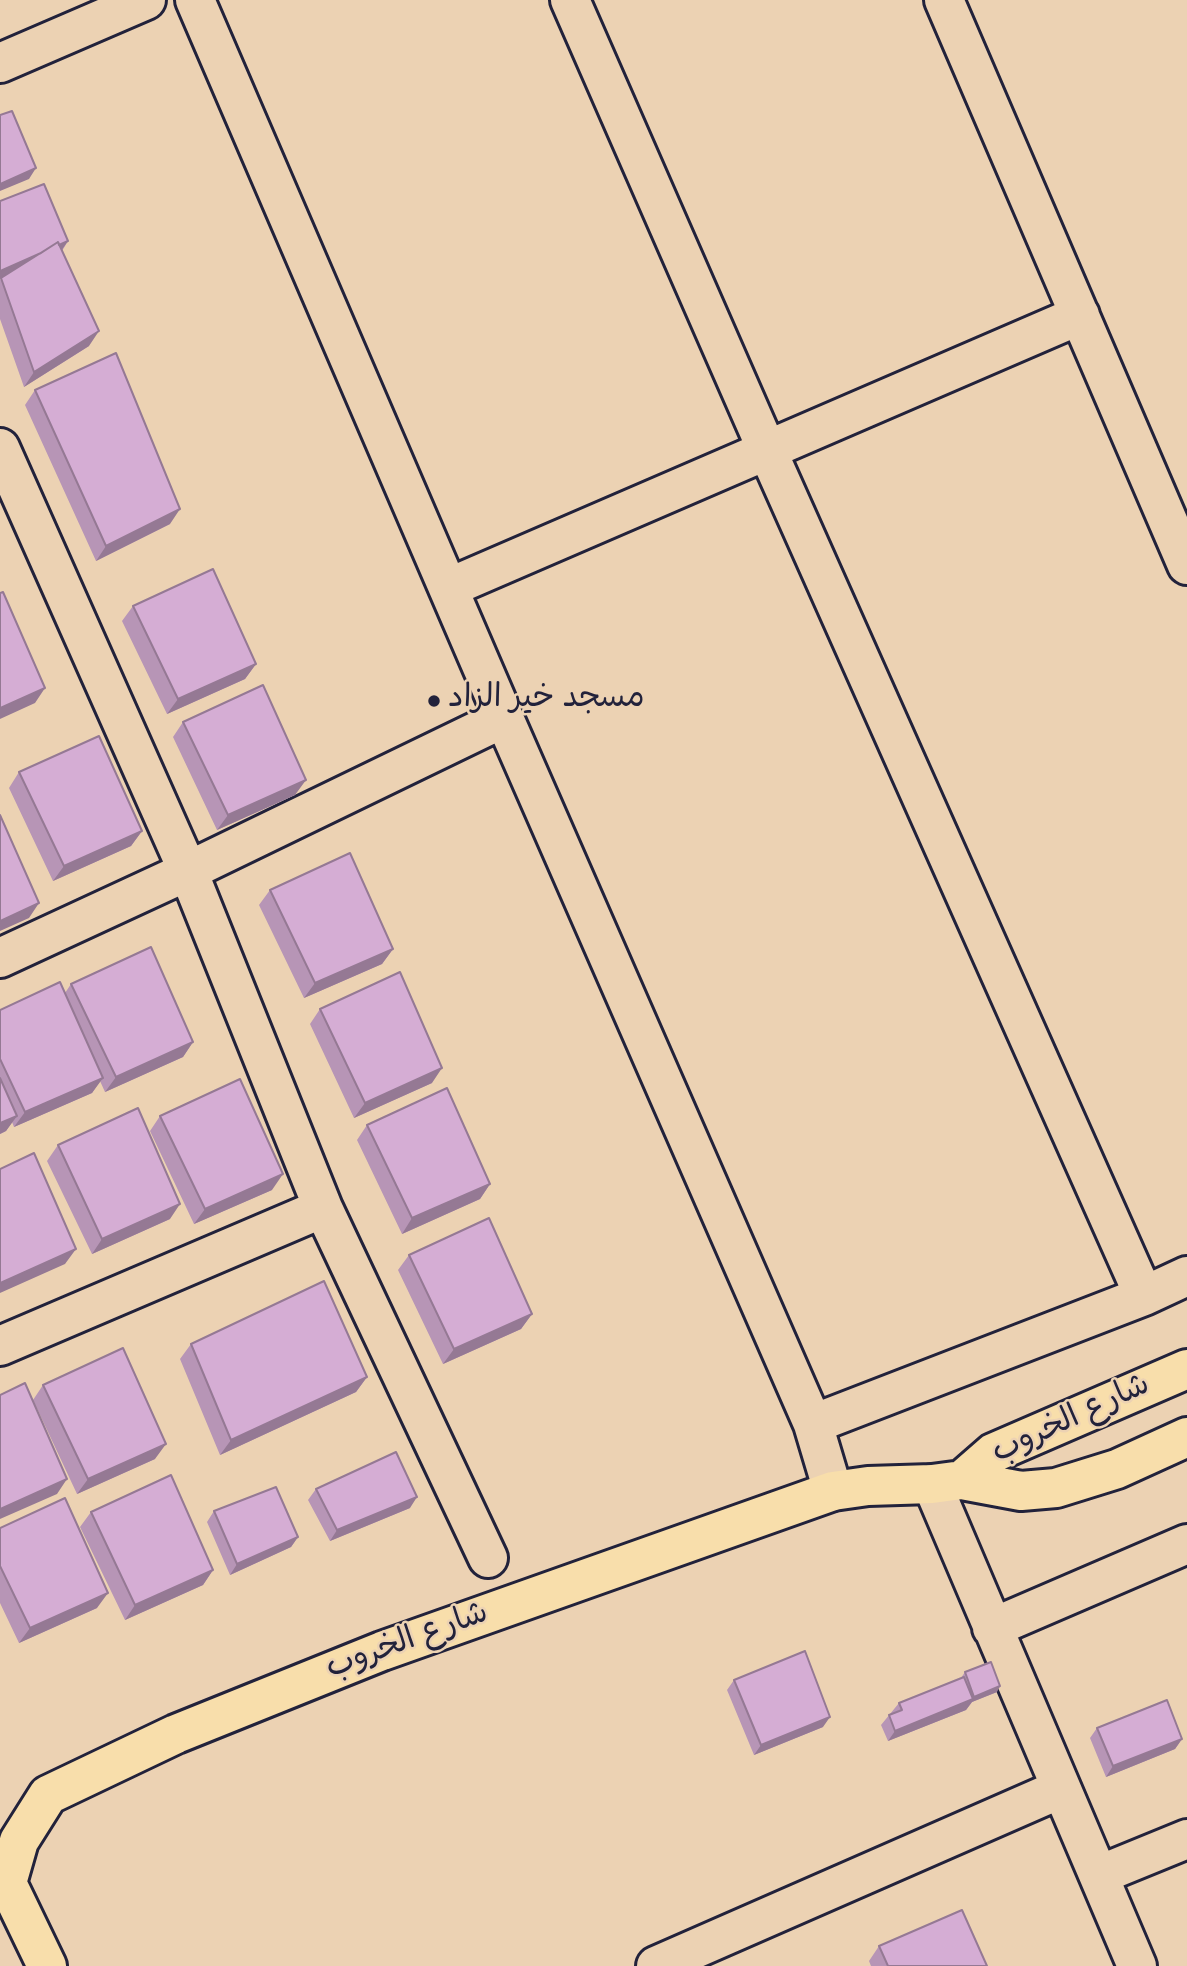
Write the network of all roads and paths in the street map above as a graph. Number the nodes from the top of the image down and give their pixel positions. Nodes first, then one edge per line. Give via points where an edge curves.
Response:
1 (146, 0) edge
2 (195, 0) edge
3 (570, 0) edge
4 (944, 0) edge
5 (0, 63) edge
6 (1080, 316) junction
7 (0, 447) edge
8 (767, 450) junction
9 (1187, 565) edge
10 (448, 588) junction
11 (504, 718) junction
12 (188, 871) junction
13 (0, 958) edge
14 (323, 1208) junction
15 (1187, 1276) edge
16 (1144, 1296) junction
17 (0, 1346) edge
18 (1187, 1369) edge
19 (813, 1424) junction
20 (1187, 1437) edge
21 (947, 1482) junction
22 (833, 1491) junction
23 (1187, 1544) edge
24 (488, 1558) dead end
25 (992, 1628) junction
26 (1060, 1789) junction
27 (1187, 1839) edge
28 (1099, 1875) junction
29 (4, 1878) edge
30 (47, 1966) edge
31 (656, 1966) edge
32 (1137, 1966) edge

1 - 5 street
2 - 10 street
3 - 8 street
4 - 6 street
6 - 8 street
6 - 9 street
7 - 12 street
8 - 10 street
8 - 16 street
10 - 11 street
11 - 12 street
11 - 19 street
12 - 13 street
12 - 14 street
14 - 17 street
14 - 24 street
15 - 16 street
16 - 19 street
18 - 21 main road, شارع الخروب via 993,1453
19 - 22 street
20 - 21 main road, شارع الخروب via 1117,1469 1056,1488 1021,1492
21 - 22 main road, شارع الخروب
21 - 25 street
22 - 29 main road, شارع الخروب via 382,1651 176,1734 48,1795 19,1841
23 - 25 street
25 - 26 street
26 - 28 street
26 - 31 street
27 - 28 street
28 - 32 street
29 - 30 main road, شارع الخروب

